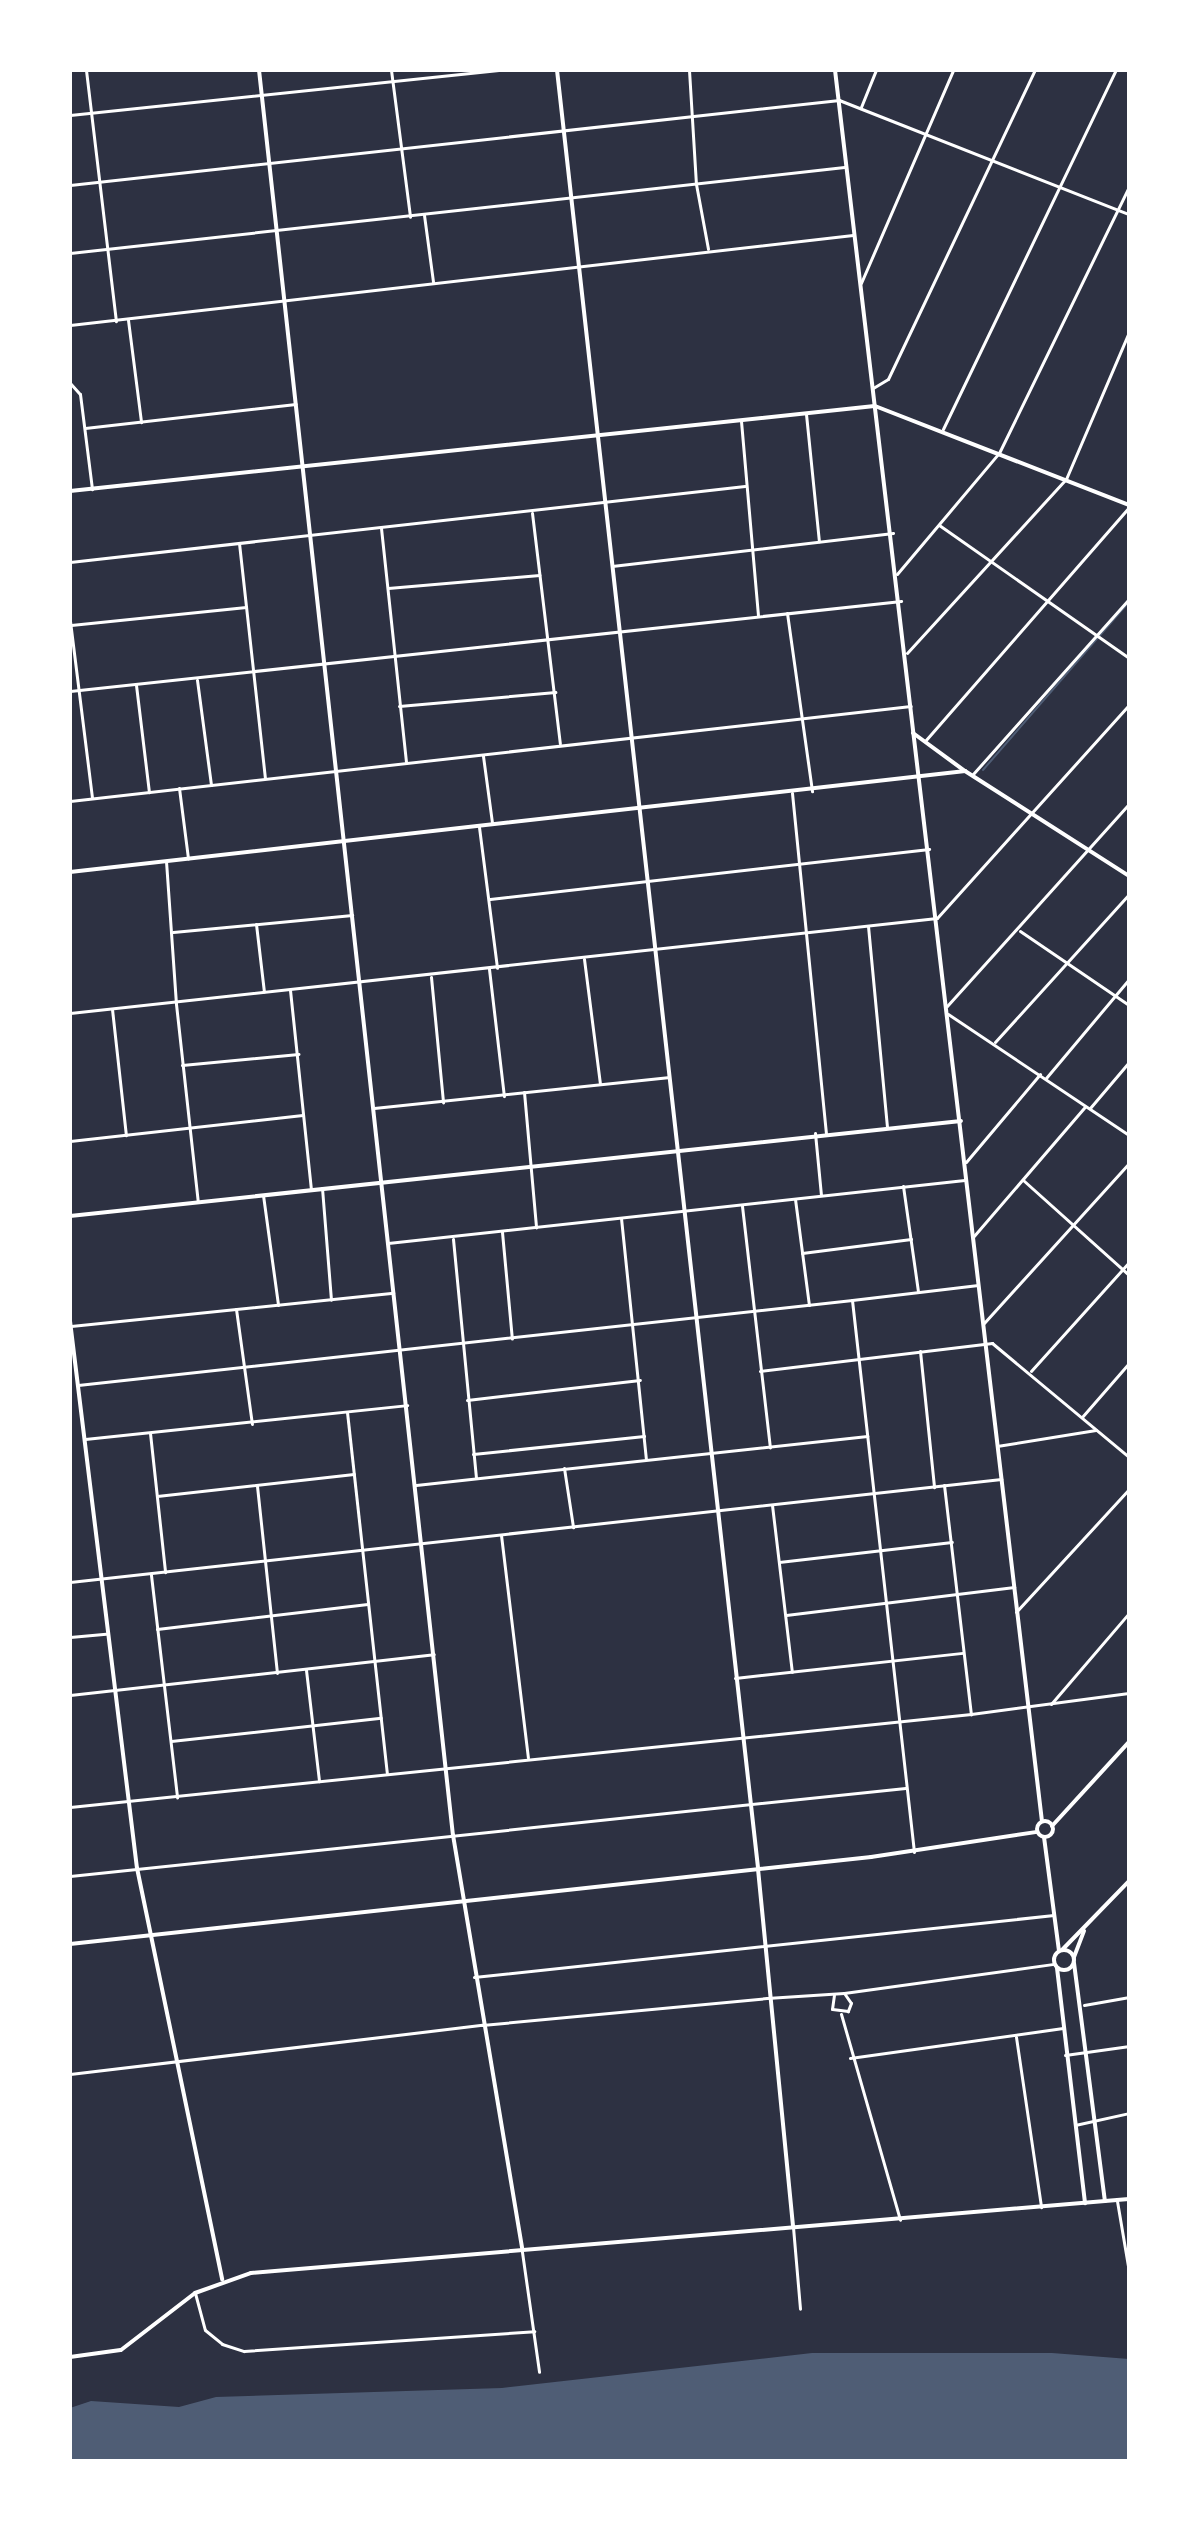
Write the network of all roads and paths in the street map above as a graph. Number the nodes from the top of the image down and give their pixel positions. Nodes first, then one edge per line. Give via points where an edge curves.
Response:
1 (86, 70) edge
2 (259, 70) edge
3 (391, 70) edge
4 (499, 70) edge
5 (557, 70) edge
6 (689, 70) edge
7 (835, 70) edge
8 (876, 70) edge
9 (953, 70) edge
10 (1035, 70) edge
11 (1116, 70) edge
12 (392, 82) junction
13 (262, 96) junction
14 (839, 100) junction
15 (861, 107) junction
16 (91, 113) junction
17 (70, 115) edge
18 (693, 118) junction
19 (563, 129) junction
20 (928, 133) junction
21 (402, 148) junction
22 (991, 160) junction
23 (270, 165) junction
24 (844, 167) junction
25 (100, 181) junction
26 (696, 184) junction
27 (70, 185) edge
28 (1129, 186) edge
29 (1059, 188) junction
30 (568, 197) junction
31 (1117, 210) junction
32 (1129, 214) edge
33 (424, 215) junction
34 (410, 217) junction
35 (278, 234) junction
36 (853, 235) junction
37 (108, 249) junction
38 (708, 249) junction
39 (70, 253) edge
40 (579, 264) junction
41 (433, 283) junction
42 (859, 285) junction
43 (286, 299) junction
44 (128, 320) junction
45 (116, 321) junction
46 (70, 325) edge
47 (1129, 332) edge
48 (70, 383) edge
49 (871, 389) junction
50 (297, 404) junction
51 (875, 406) junction
52 (806, 414) junction
53 (741, 421) junction
54 (141, 422) junction
55 (85, 428) junction
56 (943, 429) junction
57 (597, 435) junction
58 (999, 453) junction
59 (304, 466) junction
60 (1066, 479) junction
61 (745, 486) junction
62 (92, 489) junction
63 (70, 491) edge
64 (607, 504) junction
65 (1129, 506) edge
66 (532, 513) junction
67 (938, 525) junction
68 (381, 528) junction
69 (893, 533) junction
70 (311, 535) junction
71 (819, 541) junction
72 (239, 543) junction
73 (751, 549) junction
74 (70, 562) edge
75 (991, 563) junction
76 (612, 566) junction
77 (897, 574) junction
78 (540, 575) junction
79 (388, 588) junction
80 (1129, 599) edge
81 (901, 601) junction
82 (1046, 602) junction
83 (246, 606) junction
84 (787, 613) junction
85 (758, 615) junction
86 (70, 623) edge
87 (619, 631) junction
88 (1097, 636) junction
89 (551, 639) junction
90 (907, 653) junction
91 (392, 656) junction
92 (1129, 658) edge
93 (324, 660) junction
94 (256, 675) junction
95 (197, 680) junction
96 (136, 685) junction
97 (80, 690) junction
98 (70, 691) edge
99 (555, 692) junction
100 (1129, 705) edge
101 (399, 706) junction
102 (911, 706) junction
103 (801, 720) junction
104 (913, 733) junction
105 (631, 740) junction
106 (925, 741) junction
107 (560, 745) junction
108 (483, 756) junction
109 (406, 764) junction
110 (335, 771) junction
111 (965, 771) junction
112 (973, 774) junction
113 (920, 778) junction
114 (265, 779) junction
115 (211, 785) junction
116 (179, 788) junction
117 (812, 791) junction
118 (149, 792) junction
119 (792, 793) junction
120 (92, 798) junction
121 (70, 801) edge
122 (1129, 804) edge
123 (1030, 811) junction
124 (638, 812) junction
125 (493, 826) junction
126 (479, 827) junction
127 (342, 841) junction
128 (929, 849) junction
129 (1088, 849) junction
130 (188, 858) junction
131 (166, 861) junction
132 (798, 865) junction
133 (70, 872) edge
134 (1129, 876) edge
135 (645, 882) junction
136 (1129, 894) edge
137 (490, 899) junction
138 (352, 915) junction
139 (937, 918) junction
140 (256, 924) junction
141 (868, 926) junction
142 (1020, 931) junction
143 (173, 932) junction
144 (804, 934) junction
145 (654, 950) junction
146 (584, 959) junction
147 (1067, 964) junction
148 (497, 968) junction
149 (489, 969) junction
150 (431, 977) junction
151 (1129, 979) edge
152 (360, 982) junction
153 (290, 990) junction
154 (264, 992) junction
155 (1115, 995) junction
156 (176, 1004) junction
157 (1129, 1005) edge
158 (947, 1006) junction
159 (112, 1009) junction
160 (70, 1013) edge
161 (948, 1014) junction
162 (995, 1042) junction
163 (298, 1054) junction
164 (1129, 1062) edge
165 (182, 1065) junction
166 (1040, 1074) junction
167 (667, 1077) junction
168 (1046, 1078) junction
169 (600, 1084) junction
170 (524, 1092) junction
171 (504, 1096) junction
172 (443, 1102) junction
173 (1088, 1107) junction
174 (374, 1108) junction
175 (303, 1115) junction
176 (961, 1121) junction
177 (189, 1127) junction
178 (887, 1127) junction
179 (815, 1133) junction
180 (826, 1133) junction
181 (126, 1135) junction
182 (1129, 1135) edge
183 (70, 1141) edge
184 (675, 1150) junction
185 (966, 1162) junction
186 (1129, 1163) edge
187 (529, 1164) junction
188 (966, 1180) junction
189 (1023, 1180) junction
190 (382, 1183) junction
191 (903, 1186) junction
192 (322, 1188) junction
193 (311, 1190) junction
194 (263, 1195) junction
195 (821, 1195) junction
196 (795, 1199) junction
197 (198, 1202) junction
198 (742, 1206) junction
199 (682, 1211) junction
200 (70, 1216) edge
201 (621, 1218) junction
202 (1074, 1226) junction
203 (536, 1227) junction
204 (502, 1232) junction
205 (453, 1237) junction
206 (973, 1237) junction
207 (911, 1239) junction
208 (388, 1243) junction
209 (802, 1253) junction
210 (1129, 1262) edge
211 (1123, 1269) junction
212 (1129, 1275) edge
213 (978, 1285) junction
214 (918, 1292) junction
215 (393, 1293) junction
216 (331, 1300) junction
217 (852, 1300) junction
218 (278, 1305) junction
219 (809, 1305) junction
220 (236, 1309) junction
221 (754, 1313) junction
222 (695, 1319) junction
223 (70, 1323) edge
224 (982, 1325) junction
225 (634, 1326) junction
226 (512, 1339) junction
227 (984, 1342) junction
228 (460, 1345) junction
229 (400, 1349) junction
230 (920, 1351) junction
231 (858, 1358) junction
232 (1129, 1363) edge
233 (245, 1367) junction
234 (760, 1371) junction
235 (1031, 1371) junction
236 (640, 1380) junction
237 (78, 1385) junction
238 (467, 1400) junction
239 (407, 1405) junction
240 (347, 1412) junction
241 (1082, 1417) junction
242 (252, 1424) junction
243 (1096, 1430) junction
244 (150, 1433) junction
245 (645, 1436) junction
246 (867, 1436) junction
247 (84, 1439) junction
248 (997, 1446) junction
249 (770, 1447) junction
250 (711, 1453) junction
251 (473, 1454) junction
252 (1129, 1457) edge
253 (646, 1459) junction
254 (564, 1468) junction
255 (354, 1474) junction
256 (476, 1478) junction
257 (1001, 1479) junction
258 (416, 1485) junction
259 (944, 1485) junction
260 (257, 1486) junction
261 (934, 1487) junction
262 (1129, 1489) edge
263 (873, 1493) junction
264 (157, 1496) junction
265 (772, 1505) junction
266 (716, 1511) junction
267 (573, 1527) junction
268 (501, 1535) junction
269 (952, 1542) junction
270 (423, 1543) junction
271 (364, 1549) junction
272 (879, 1550) junction
273 (266, 1561) junction
274 (779, 1562) junction
275 (165, 1572) junction
276 (151, 1573) junction
277 (100, 1579) junction
278 (70, 1582) edge
279 (1014, 1587) junction
280 (956, 1593) junction
281 (884, 1601) junction
282 (368, 1604) junction
283 (1016, 1612) junction
284 (1129, 1613) edge
285 (786, 1615) junction
286 (271, 1616) junction
287 (157, 1629) junction
288 (106, 1634) junction
289 (70, 1637) edge
290 (963, 1653) junction
291 (434, 1654) junction
292 (890, 1661) junction
293 (375, 1663) junction
294 (306, 1670) junction
295 (792, 1672) junction
296 (277, 1673) junction
297 (735, 1678) junction
298 (165, 1685) junction
299 (112, 1690) junction
300 (1129, 1693) edge
301 (70, 1695) edge
302 (1051, 1704) junction
303 (1028, 1708) junction
304 (971, 1714) junction
305 (381, 1718) junction
306 (898, 1722) junction
307 (312, 1725) junction
308 (740, 1735) junction
309 (171, 1741) junction
310 (1129, 1742) edge
311 (528, 1758) junction
312 (447, 1767) junction
313 (387, 1773) junction
314 (319, 1781) junction
315 (905, 1788) junction
316 (177, 1797) junction
317 (130, 1800) junction
318 (749, 1801) junction
319 (70, 1807) edge
320 (1042, 1821) junction
321 (1052, 1826) junction
322 (1037, 1832) junction
323 (453, 1835) junction
324 (1044, 1837) junction
325 (914, 1852) junction
326 (137, 1868) junction
327 (758, 1869) junction
328 (70, 1876) edge
329 (1129, 1881) edge
330 (461, 1899) junction
331 (1054, 1915) junction
332 (1085, 1929) junction
333 (151, 1934) junction
334 (70, 1944) edge
335 (764, 1948) junction
336 (1060, 1951) junction
337 (1074, 1960) junction
338 (1055, 1966) junction
339 (474, 1977) junction
340 (844, 1993) junction
341 (834, 1995) junction
342 (1129, 1997) edge
343 (767, 1998) junction
344 (1084, 2005) junction
345 (841, 2014) junction
346 (482, 2025) junction
347 (1063, 2028) junction
348 (1016, 2037) junction
349 (1129, 2046) edge
350 (1089, 2052) junction
351 (1065, 2055) junction
352 (850, 2058) junction
353 (181, 2062) junction
354 (70, 2074) edge
355 (1129, 2113) edge
356 (1097, 2120) junction
357 (1075, 2125) junction
358 (1129, 2199) edge
359 (1117, 2200) junction
360 (1105, 2201) junction
361 (1085, 2203) junction
362 (1041, 2207) junction
363 (900, 2220) junction
364 (793, 2227) junction
365 (522, 2248) junction
366 (1129, 2272) edge
367 (222, 2279) junction
368 (195, 2293) junction
369 (800, 2309) dead end
370 (534, 2331) junction
371 (70, 2357) edge
372 (539, 2372) dead end

1 - 16 street
2 - 13 street
3 - 12 street
4 - 12 street
5 - 19 street
6 - 18 street
7 - 14 street
8 - 15 street
9 - 20 street
10 - 22 street
11 - 29 street
12 - 13 street
12 - 21 street
13 - 16 street
13 - 23 street
14 - 15 street
14 - 18 street
14 - 24 street
15 - 20 street
16 - 17 street
16 - 25 street
18 - 19 street
18 - 26 street
19 - 21 street
19 - 30 street
20 - 22 street
20 - 42 street
21 - 23 street
21 - 34 street
22 - 29 street
22 - 49 street via 888,379
23 - 25 street
23 - 35 street
24 - 26 street
24 - 36 street
25 - 27 street
25 - 37 street
26 - 30 street
26 - 38 street
28 - 31 street
29 - 31 street
29 - 56 street
30 - 33 street
30 - 40 street
31 - 32 street
31 - 58 street
33 - 34 street
33 - 41 street
34 - 35 street
35 - 37 street
35 - 43 street
36 - 38 street
36 - 42 street
37 - 39 street
37 - 45 street
38 - 40 street
40 - 41 street
40 - 57 street
41 - 43 street
42 - 49 street
43 - 44 street
43 - 50 street
44 - 45 street
44 - 54 street
45 - 46 street
47 - 60 street
48 - 55 street via 80,394
49 - 51 street
50 - 54 street
50 - 59 street
51 - 52 street
51 - 56 street
51 - 69 street
52 - 53 street
52 - 71 street
53 - 57 street
53 - 61 street
54 - 55 street
55 - 62 street
56 - 58 street
57 - 59 street
57 - 64 street
58 - 60 street
58 - 67 street
59 - 62 street
59 - 70 street
60 - 65 street
60 - 75 street
61 - 64 street
61 - 73 street
62 - 63 street
64 - 66 street
64 - 76 street
65 - 82 street
66 - 68 street
66 - 78 street
67 - 75 street
67 - 77 street
68 - 70 street
68 - 79 street
69 - 71 street
69 - 77 street
70 - 72 street
70 - 93 street
71 - 73 street
72 - 74 street
72 - 83 street
73 - 76 street
73 - 85 street
75 - 82 street
75 - 90 street
76 - 87 street
77 - 81 street
78 - 79 street
78 - 89 street
79 - 91 street
80 - 88 street
81 - 84 street
81 - 90 street
82 - 88 street
82 - 106 street
83 - 86 street
83 - 94 street
84 - 85 street
84 - 103 street
85 - 87 street
86 - 97 street
87 - 89 street
87 - 105 street
88 - 92 street
88 - 112 street
89 - 91 street
89 - 99 street
90 - 102 street
91 - 93 street
91 - 101 street
93 - 94 street
93 - 110 street
94 - 95 street
94 - 114 street
95 - 96 street
95 - 115 street
96 - 97 street
96 - 118 street
97 - 98 street
97 - 120 street
99 - 101 street
99 - 107 street
100 - 123 street
101 - 109 street
102 - 103 street
102 - 104 street
103 - 105 street
103 - 117 street
104 - 106 street
104 - 113 street
105 - 107 street
105 - 124 street
106 - 111 street
107 - 108 street
108 - 109 street
108 - 125 street
109 - 110 street
110 - 114 street
110 - 127 street
111 - 112 street
111 - 113 street
112 - 123 street
113 - 117 street
113 - 128 street
114 - 115 street
115 - 116 street
116 - 118 street
116 - 130 street
117 - 119 street
118 - 120 street
119 - 124 street
119 - 132 street
120 - 121 street
122 - 129 street
123 - 129 street
123 - 139 street
124 - 125 street
124 - 135 street
125 - 126 street
126 - 127 street
126 - 137 street
127 - 130 street
127 - 138 street
128 - 132 street
128 - 139 street
129 - 134 street
129 - 142 street
130 - 131 street
131 - 133 street
131 - 143 street
132 - 135 street
132 - 144 street
135 - 137 street
135 - 145 street
136 - 147 street
137 - 148 street
138 - 140 street
138 - 152 street
139 - 141 street
139 - 158 street
140 - 143 street
140 - 154 street
141 - 144 street
141 - 178 street
142 - 147 street
142 - 158 street
143 - 156 street
144 - 145 street
144 - 180 street
145 - 146 street
145 - 167 street
146 - 148 street
146 - 169 street
147 - 155 street
147 - 162 street
148 - 149 street
149 - 150 street
149 - 171 street
150 - 152 street
150 - 172 street
151 - 155 street
152 - 153 street
152 - 174 street
153 - 154 street
153 - 163 street
154 - 156 street
155 - 157 street
155 - 168 street
156 - 159 street
156 - 165 street
158 - 161 street
159 - 160 street
159 - 181 street
161 - 162 street
161 - 176 street
162 - 166 street
163 - 165 street
163 - 175 street
164 - 173 street
165 - 177 street
166 - 168 street
166 - 185 street
167 - 169 street
167 - 184 street
168 - 173 street
169 - 170 street
170 - 171 street
170 - 187 street
171 - 172 street
172 - 174 street
173 - 182 street
173 - 189 street
174 - 190 street
175 - 177 street
175 - 193 street
176 - 178 street
176 - 185 street
177 - 181 street
177 - 197 street
178 - 180 street
179 - 180 street
179 - 184 street
179 - 195 street
181 - 183 street
184 - 187 street
184 - 199 street
185 - 188 street
186 - 202 street
187 - 190 street
187 - 203 street
188 - 191 street
188 - 206 street
189 - 202 street
189 - 206 street
190 - 192 street
190 - 208 street
191 - 195 street
191 - 207 street
192 - 193 street
192 - 216 street
193 - 194 street
194 - 197 street
194 - 218 street
195 - 196 street
196 - 198 street
196 - 209 street
197 - 200 street
198 - 199 street
198 - 221 street
199 - 201 street
199 - 222 street
201 - 203 street
201 - 225 street
202 - 211 street
202 - 224 street
203 - 204 street
204 - 205 street
204 - 226 street
205 - 208 street
205 - 228 street
206 - 213 street
207 - 209 street
207 - 214 street
208 - 215 street
209 - 219 street
210 - 211 street
211 - 212 street
211 - 235 street
213 - 214 street
213 - 224 street
214 - 217 street
215 - 216 street
215 - 229 street
216 - 218 street
217 - 219 street
217 - 231 street
218 - 220 street
219 - 221 street
220 - 223 street
220 - 233 street
221 - 222 street
221 - 234 street
222 - 225 street
222 - 250 street
223 - 237 street
224 - 227 street
225 - 226 street
225 - 236 street
226 - 228 street
227 - 230 street
227 - 235 street via 998,1344
227 - 248 street
228 - 229 street
228 - 238 street
229 - 233 street
229 - 239 street
230 - 231 street
230 - 261 street
231 - 234 street
231 - 246 street
232 - 241 street
233 - 237 street
233 - 242 street
234 - 249 street
235 - 241 street
236 - 238 street
236 - 245 street
237 - 247 street
238 - 251 street
239 - 240 street
239 - 258 street
240 - 242 street
240 - 255 street
241 - 243 street
242 - 244 street
243 - 248 street
243 - 252 street
244 - 247 street
244 - 264 street
245 - 251 street
245 - 253 street
246 - 249 street
246 - 263 street
247 - 277 street
248 - 257 street
249 - 250 street
250 - 253 street
250 - 266 street
251 - 256 street
253 - 254 street
254 - 256 street
254 - 267 street
255 - 260 street
255 - 271 street
256 - 258 street
257 - 259 street
257 - 279 street
258 - 270 street
259 - 261 street
259 - 269 street
260 - 264 street
260 - 273 street
261 - 263 street
262 - 283 street
263 - 265 street
263 - 272 street
264 - 275 street
265 - 266 street
265 - 274 street
266 - 267 street
266 - 297 street
267 - 268 street
268 - 270 street
268 - 311 street
269 - 272 street
269 - 280 street
270 - 271 street
270 - 291 street
271 - 273 street
271 - 282 street
272 - 274 street
272 - 281 street
273 - 275 street
273 - 286 street
274 - 285 street
275 - 276 street
276 - 277 street
276 - 287 street
277 - 278 street
277 - 288 street
279 - 280 street
279 - 283 street
280 - 281 street
280 - 290 street
281 - 285 street
281 - 292 street
282 - 286 street
282 - 293 street
283 - 303 street
284 - 302 street
285 - 295 street
286 - 287 street
286 - 296 street
287 - 298 street
288 - 289 street
288 - 299 street
290 - 292 street
290 - 304 street
291 - 293 street
291 - 312 street
292 - 295 street
292 - 306 street
293 - 294 street
293 - 305 street
294 - 296 street
294 - 307 street
295 - 297 street
296 - 298 street
297 - 308 street
298 - 299 street
298 - 309 street
299 - 301 street
299 - 317 street
300 - 302 street
302 - 303 street
303 - 304 street
303 - 320 street
304 - 306 street
305 - 307 street
305 - 313 street
306 - 308 street
306 - 315 street
307 - 309 street
307 - 314 street
308 - 311 street
308 - 318 street
309 - 316 street
310 - 321 street
311 - 312 street
312 - 313 street
312 - 323 street
313 - 314 street
314 - 316 street
315 - 318 street
315 - 325 street
316 - 317 street
317 - 319 street
317 - 326 street
318 - 323 street
318 - 327 street
320 - 321 street
320 - 322 street
321 - 324 street
322 - 324 street
322 - 325 street
323 - 326 street
323 - 330 street
324 - 331 street
325 - 327 street
326 - 328 street
326 - 333 street
327 - 330 street
327 - 335 street
329 - 332 street
330 - 333 street
330 - 339 street
331 - 335 street
331 - 336 street
332 - 336 street
332 - 337 street
333 - 334 street
333 - 353 street
335 - 339 street
335 - 343 street
336 - 337 street
336 - 338 street
337 - 338 street via 1069,1970
337 - 344 street
338 - 340 street
338 - 347 street
339 - 346 street
340 - 341 street
340 - 345 street via 851,2003
341 - 343 street
341 - 345 street via 832,2009
342 - 344 street
343 - 346 street
343 - 364 street
344 - 350 street
345 - 352 street
346 - 353 street
346 - 365 street
347 - 348 street
347 - 351 street
348 - 352 street
348 - 362 street
349 - 350 street
350 - 351 street
350 - 356 street
351 - 357 street
352 - 363 street
353 - 354 street
353 - 367 street
355 - 356 street
356 - 357 street
356 - 360 street
357 - 361 street
358 - 359 street
359 - 360 street
359 - 366 street
360 - 361 street
361 - 362 street
362 - 363 street
363 - 364 street
364 - 365 street
364 - 369 street
365 - 367 street
365 - 370 street
367 - 368 street
368 - 370 street via 205,2330 222,2344 244,2351
368 - 371 street via 133,2344 102,2355
370 - 372 street

